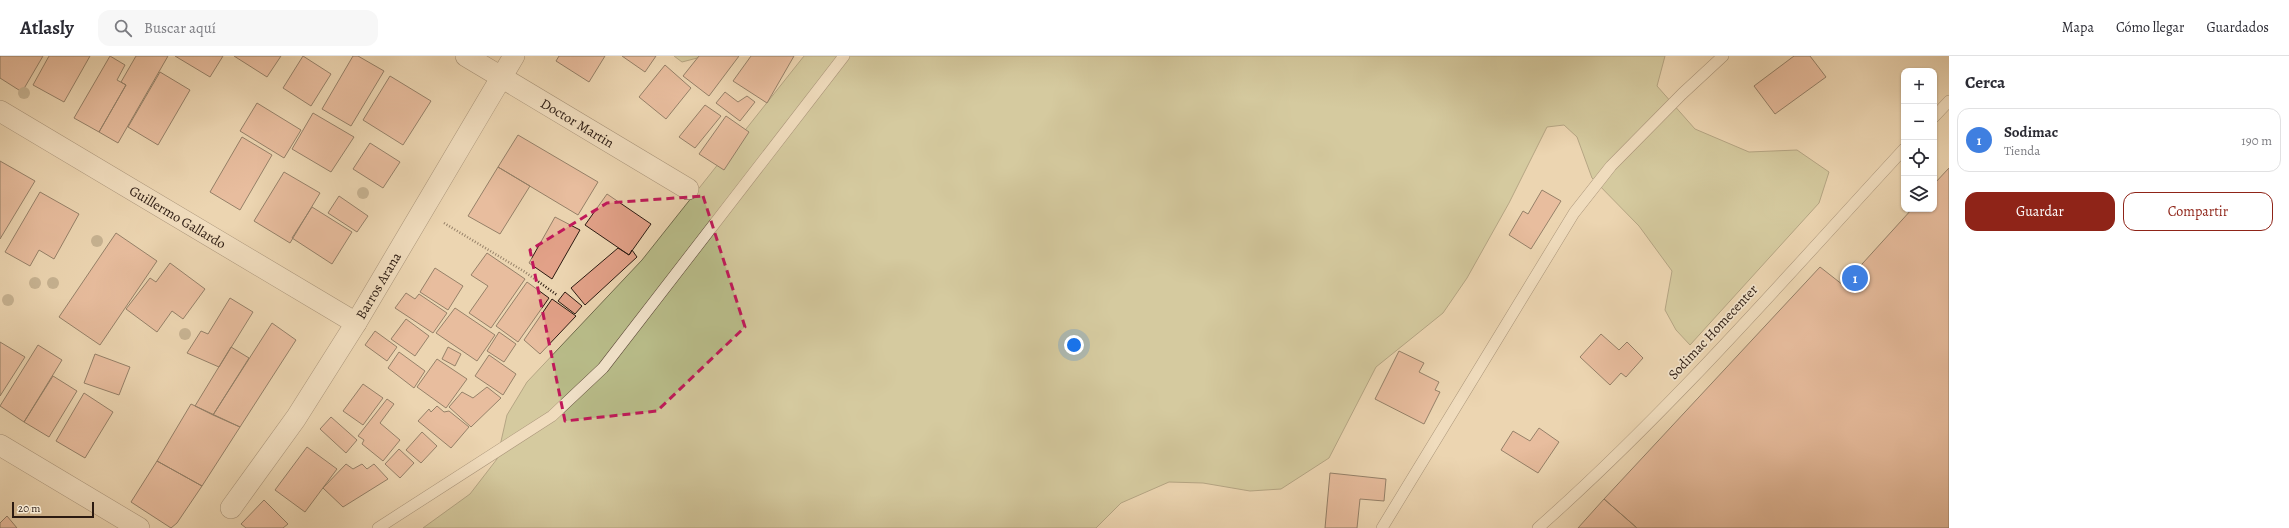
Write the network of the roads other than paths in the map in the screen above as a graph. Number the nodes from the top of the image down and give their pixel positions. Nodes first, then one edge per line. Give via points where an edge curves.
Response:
1 (466, 56) edge
2 (514, 56) edge
3 (844, 56) edge
4 (1723, 56) edge
5 (502, 77) junction
6 (1949, 101) edge
7 (0, 111) edge
8 (1937, 114) edge
9 (1901, 152) edge
10 (688, 189) dead end
11 (356, 323) junction
12 (0, 445) edge
13 (231, 508) dead end
14 (139, 528) edge
15 (378, 528) edge
16 (1382, 528) edge
17 (1538, 528) edge

1 - 5 street, Doctor Martin
2 - 5 street, Barros Arana
3 - 15 lane via 602,368 552,416
4 - 16 lane via 1611,166 1574,214
5 - 10 street, Doctor Martin
5 - 11 street, Barros Arana
6 - 8 lane
7 - 11 street, Guillermo Gallardo
9 - 17 lane, Sodimac Homecenter via 1715,354 1579,492
11 - 13 street, Barros Arana via 296,418
12 - 14 street

